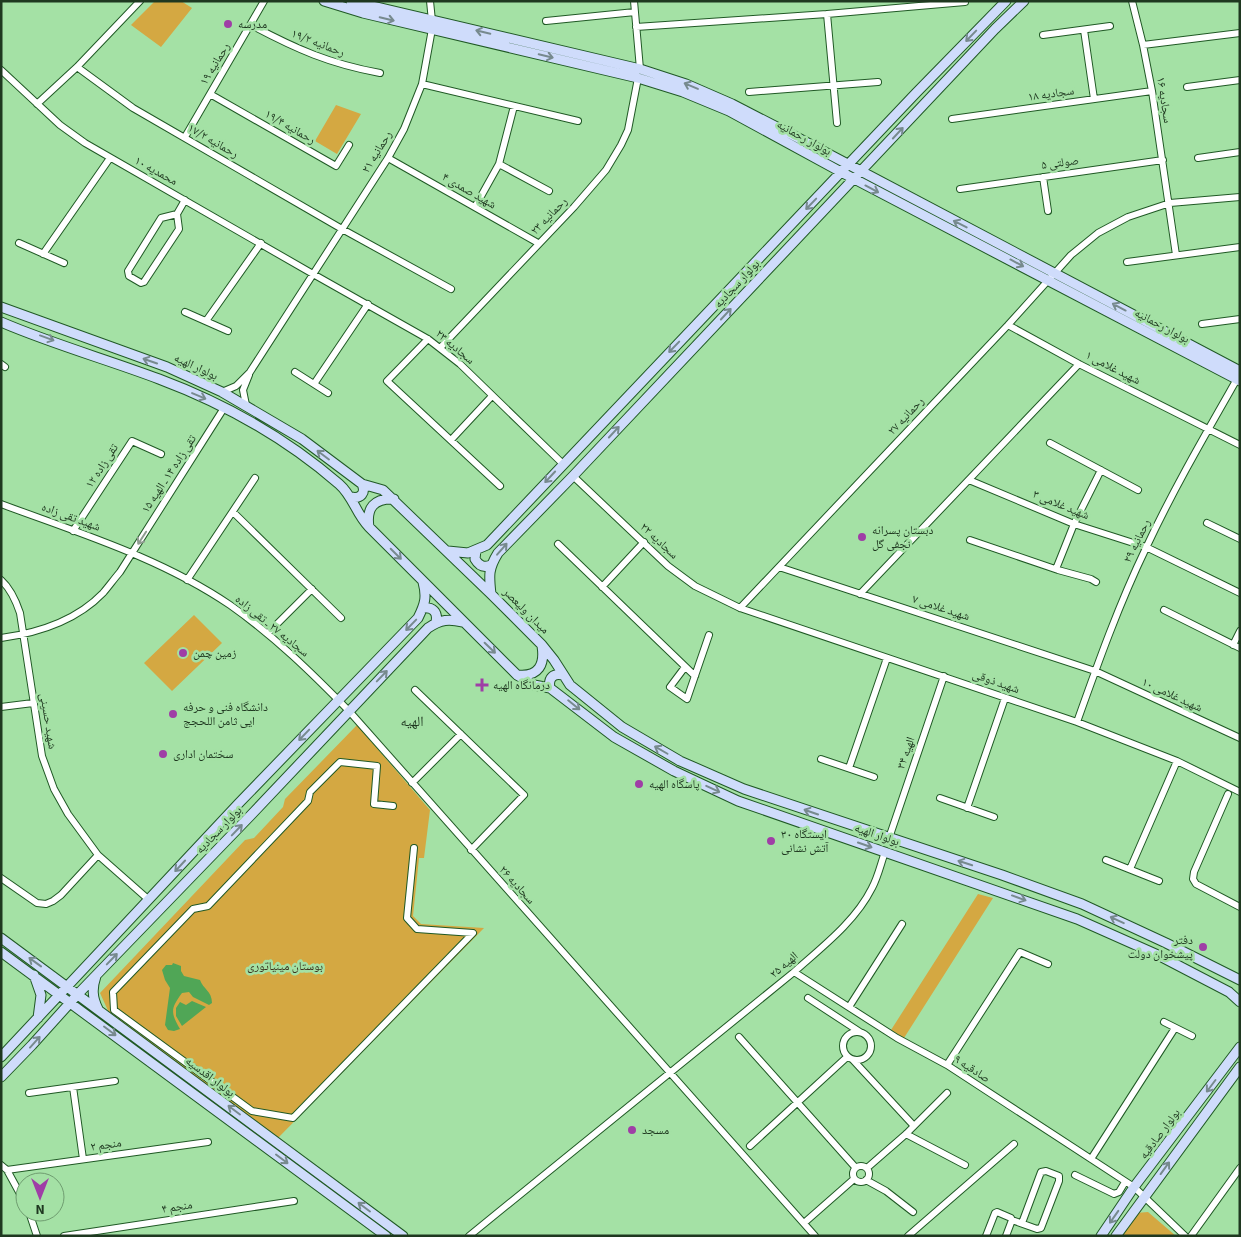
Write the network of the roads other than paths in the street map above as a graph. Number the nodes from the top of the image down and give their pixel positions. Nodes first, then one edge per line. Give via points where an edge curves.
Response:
1 (140, 1) edge
2 (264, 1) edge
3 (324, 1) edge
4 (351, 1) edge
5 (430, 1) edge
6 (634, 1) edge
7 (1006, 1) edge
8 (1024, 1) edge
9 (1132, 1) edge
10 (965, 2) edge
11 (634, 12) junction
12 (828, 14) junction
13 (546, 21) dead end
14 (251, 25) junction
15 (432, 25) junction
16 (1110, 26) dead end
17 (636, 27) junction
18 (1084, 30) junction
19 (1240, 33) edge
20 (1043, 35) dead end
21 (1143, 45) junction
22 (77, 67) junction
23 (1, 70) edge
24 (380, 73) dead end
25 (639, 73) junction
26 (1240, 80) edge
27 (878, 82) dead end
28 (422, 84) junction
29 (834, 86) junction
30 (1187, 87) dead end
31 (1152, 91) junction
32 (749, 92) dead end
33 (210, 94) junction
34 (1094, 99) junction
35 (37, 104) junction
36 (514, 106) junction
37 (952, 120) dead end
38 (578, 121) dead end
39 (837, 123) dead end
40 (185, 137) junction
41 (349, 145) dead end
42 (1240, 152) edge
43 (110, 158) junction
44 (388, 158) junction
45 (1198, 158) dead end
46 (1162, 160) junction
47 (499, 164) junction
48 (848, 165) junction
49 (840, 172) junction
50 (862, 172) junction
51 (1043, 177) junction
52 (854, 179) junction
53 (960, 188) dead end
54 (549, 191) dead end
55 (1240, 198) edge
56 (185, 200) junction
57 (1170, 203) junction
58 (475, 207) junction
59 (1048, 211) dead end
60 (177, 214) junction
61 (342, 229) junction
62 (19, 243) dead end
63 (261, 243) junction
64 (538, 243) junction
65 (1240, 247) edge
66 (43, 254) junction
67 (1176, 255) junction
68 (1127, 262) dead end
69 (64, 263) dead end
70 (1055, 273) junction
71 (313, 274) junction
72 (1049, 280) junction
73 (451, 289) dead end
74 (368, 304) junction
75 (1, 307) edge
76 (185, 312) dead end
77 (1240, 319) edge
78 (206, 321) junction
79 (1, 322) edge
80 (1202, 324) dead end
81 (1008, 325) junction
82 (228, 331) dead end
83 (428, 338) junction
84 (440, 348) junction
85 (1079, 364) junction
86 (250, 372) junction
87 (295, 372) dead end
88 (1239, 376) edge
89 (314, 384) junction
90 (222, 392) junction
91 (328, 393) dead end
92 (492, 396) junction
93 (246, 405) junction
94 (224, 408) junction
95 (1208, 430) junction
96 (451, 440) junction
97 (1050, 443) dead end
98 (1240, 445) edge
99 (161, 454) dead end
100 (563, 464) junction
101 (1101, 470) junction
102 (573, 476) junction
103 (254, 478) dead end
104 (969, 480) junction
105 (362, 484) junction
106 (500, 486) dead end
107 (1138, 490) dead end
108 (351, 497) junction
109 (394, 499) junction
110 (1, 504) edge
111 (233, 512) junction
112 (1207, 523) dead end
113 (1074, 524) junction
114 (369, 527) junction
115 (74, 531) junction
116 (1240, 539) edge
117 (970, 540) dead end
118 (644, 542) junction
119 (558, 544) dead end
120 (1146, 547) junction
121 (476, 550) junction
122 (447, 551) junction
123 (132, 552) junction
124 (491, 565) junction
125 (779, 567) junction
126 (1056, 569) junction
127 (1, 580) edge
128 (187, 580) junction
129 (423, 582) junction
130 (1096, 582) dead end
131 (602, 586) junction
132 (312, 589) junction
133 (1240, 593) edge
134 (491, 594) junction
135 (860, 594) junction
136 (423, 608) junction
137 (740, 608) junction
138 (1164, 610) dead end
139 (341, 618) dead end
140 (436, 622) junction
141 (463, 622) junction
142 (1240, 631) edge
143 (268, 633) junction
144 (23, 635) junction
145 (709, 635) dead end
146 (1, 638) edge
147 (542, 646) junction
148 (1236, 646) edge
149 (887, 658) junction
150 (685, 667) junction
151 (1095, 671) junction
152 (517, 674) junction
153 (563, 675) junction
154 (695, 676) junction
155 (944, 676) junction
156 (550, 688) junction
157 (415, 690) dead end
158 (1005, 698) junction
159 (338, 700) junction
160 (33, 702) junction
161 (1, 707) edge
162 (349, 711) junction
163 (1077, 722) junction
164 (462, 734) junction
165 (1240, 738) edge
166 (821, 759) dead end
167 (1176, 761) junction
168 (848, 768) junction
169 (874, 777) dead end
170 (412, 783) junction
171 (1240, 792) edge
172 (1228, 794) dead end
173 (940, 798) dead end
174 (393, 806) dead end
175 (967, 808) junction
176 (994, 817) dead end
177 (890, 838) junction
178 (414, 848) dead end
179 (471, 850) junction
180 (885, 852) junction
181 (98, 855) junction
182 (1106, 860) dead end
183 (1130, 869) junction
184 (1, 878) edge
185 (1159, 881) dead end
186 (149, 900) junction
187 (1240, 907) edge
188 (902, 924) dead end
189 (1, 938) edge
190 (1, 952) edge
191 (1048, 964) dead end
192 (794, 972) junction
193 (34, 975) junction
194 (96, 975) junction
195 (1240, 980) edge
196 (68, 987) junction
197 (78, 994) junction
198 (61, 995) junction
199 (808, 998) dead end
200 (71, 1002) junction
201 (1240, 1002) edge
202 (849, 1007) junction
203 (98, 1009) junction
204 (38, 1018) junction
205 (1164, 1022) dead end
206 (1175, 1028) junction
207 (860, 1032) junction
208 (1192, 1036) dead end
209 (739, 1037) dead end
210 (1240, 1047) edge
211 (1, 1057) edge
212 (847, 1057) junction
213 (853, 1060) junction
214 (947, 1065) junction
215 (1240, 1067) edge
216 (669, 1073) junction
217 (1, 1077) edge
218 (115, 1081) dead end
219 (73, 1087) junction
220 (29, 1093) dead end
221 (947, 1094) dead end
222 (797, 1101) junction
223 (914, 1126) junction
224 (906, 1134) junction
225 (208, 1142) dead end
226 (1014, 1144) dead end
227 (750, 1146) dead end
228 (83, 1160) junction
229 (1091, 1160) junction
230 (1, 1164) edge
231 (965, 1165) dead end
232 (855, 1167) junction
233 (867, 1168) junction
234 (1240, 1168) edge
235 (7, 1170) junction
236 (1075, 1175) dead end
237 (854, 1179) junction
238 (866, 1180) junction
239 (1125, 1182) junction
240 (15, 1185) edge
241 (1134, 1187) junction
242 (1145, 1196) junction
243 (294, 1201) dead end
244 (913, 1212) dead end
245 (1012, 1220) junction
246 (33, 1222) edge
247 (804, 1223) junction
248 (1022, 1223) junction
249 (37, 1236) edge
250 (64, 1236) edge
251 (386, 1236) edge
252 (404, 1236) edge
253 (469, 1236) edge
254 (815, 1236) edge
255 (908, 1236) edge
256 (986, 1236) edge
257 (1006, 1236) edge
258 (1101, 1236) edge
259 (1116, 1236) edge
260 (1185, 1236) edge
261 (1192, 1236) edge

1 - 22 street
2 - 14 street, رحمانیه ۱۹
3 -> 15 main road, بولوار رحمانیه via 363,14
4 - 15 main road, بولوار رحمانیه
5 - 15 street, رحمانیه ۲۱
6 - 11 street, رحمانیه ۲۳
7 -> 48 main road, بولوار سجادیه
50 -> 8 main road, بولوار سجادیه
9 - 21 street, سجادیه ۱۶
10 - 12 street
11 - 13 street
11 - 17 street, رحمانیه ۲۳
12 - 17 street
12 - 29 street
14 - 24 street, رحمانیه ۱۹/۲ via 320,58
14 - 33 street, رحمانیه ۱۹
15 - 25 main road, بولوار رحمانیه
15 - 28 street, رحمانیه ۲۱
16 - 18 street
17 - 25 street, رحمانیه ۲۳
18 - 20 street
18 - 34 street
19 - 21 street
21 - 31 street, سجادیه ۱۶
22 - 35 street
22 - 40 street, رحمانیه ۱۷/۲ via 133,108
23 - 35 street, محمدیه ۱۰
48 -> 25 main road, بولوار رحمانیه via 732,104 686,84
25 - 49 main road, بولوار رحمانیه via 729,111
25 - 64 street, رحمانیه ۲۳ via 622,145 600,177
26 - 30 street
27 - 29 street
28 - 36 street
28 - 44 street, رحمانیه ۲۱
29 - 32 street
29 - 39 street
31 - 34 street, سجادیه ۱۸
31 - 46 street, سجادیه ۱۶
33 - 40 street, رحمانیه ۱۹
33 - 41 street, رحمانیه ۱۹/۴ via 336,166
34 - 37 street, سجادیه ۱۸
35 - 43 street, محمدیه ۱۰ via 60,125
36 - 38 street
36 - 47 street
40 - 61 street, رحمانیه ۱۷/۲
42 - 45 street
43 - 56 street, محمدیه ۱۰
43 - 66 street
44 - 58 street, شهید صمدی ۴
44 - 61 street, رحمانیه ۲۱
46 - 51 street, صولتی ۵
46 - 57 street, سجادیه ۱۶
47 - 54 street
47 - 58 street
48 - 49 main road, بولوار سجادیه
48 - 50 main road, بولوار رحمانیه
49 - 52 main road, بولوار رحمانیه
49 -> 100 main road, بولوار سجادیه
50 - 52 main road, بولوار سجادیه
70 -> 50 main road, بولوار رحمانیه
51 - 53 street, صولتی ۵
51 - 59 street
52 -> 72 main road, بولوار رحمانیه
102 -> 52 main road, بولوار سجادیه
55 - 57 street, رحمانیه ۲۷
56 - 60 street
56 - 63 street, محمدیه ۱۰
57 - 67 street, سجادیه ۱۶
57 - 70 street, رحمانیه ۲۷ via 1128,216 1098,233
58 - 64 street, شهید صمدی ۴
60 - 60 street via 161,218 128,271 129,276 144,282 179,230
61 - 71 street, رحمانیه ۲۱
61 - 73 street, رحمانیه ۱۷/۲
62 - 66 street
63 - 71 street, محمدیه ۱۰
63 - 78 street
64 - 84 street, رحمانیه ۲۳
65 - 67 street
66 - 69 street
67 - 68 street
70 - 72 street, رحمانیه ۲۷
88 -> 70 main road, بولوار رحمانیه
71 - 74 street, سجادیه ۲۳
71 - 86 street, رحمانیه ۲۱
72 - 81 street, رحمانیه ۲۷
72 - 88 main road, بولوار رحمانیه
74 - 83 street, سجادیه ۲۳
74 - 89 street
90 -> 75 main road, بولوار الهیه via 167,367
76 - 78 street
77 - 80 street
78 - 82 street
79 -> 94 main road, بولوار الهیه via 161,380
81 - 85 street, شهید غلامی ۱
81 - 125 street, رحمانیه ۲۷
83 - 84 street, سجادیه ۲۳
83 - 96 street via 387,382
84 - 92 street, سجادیه ۲۳
85 - 95 street, شهید غلامی ۱
85 - 104 street
86 - 90 street via 236,386
86 - 93 street via 243,390
87 - 89 street
88 - 95 street, رحمانیه ۲۹
89 - 91 street
90 - 93 main road, بولوار الهیه
92 - 96 street
92 - 100 street, سجادیه ۲۳
105 -> 93 main road, بولوار الهیه via 302,439
94 - 108 main road, بولوار الهیه via 301,454
94 -> 123 street, تقی زاده ۱۴ ـ الهیه ۱۵
95 - 98 street, شهید غلامی ۱
95 - 120 street, رحمانیه ۲۹
96 - 106 street
97 - 101 street
99 - 115 street, تقی زاده ۱۲ via 132,440
100 -> 121 main road, بولوار سجادیه via 487,545
101 - 107 street
101 - 113 street
102 - 118 street, سجادیه ۲۲
124 -> 102 main road, بولوار سجادیه via 498,553
103 - 111 street
104 - 113 street, شهید غلامی ۳
104 - 135 street
105 - 108 main road via 364,493 360,497
105 - 109 main road, میدان ولیعصر via 383,490
108 - 114 main road via 360,518
109 - 114 main road via 376,502 367,518
109 - 122 main road, میدان ولیعصر
110 - 115 street, شهید تقی زاده
111 - 128 street
111 - 132 street
112 - 116 street
113 - 120 street, شهید غلامی ۳
113 - 126 street
114 -> 129 main road
115 - 123 street, شهید تقی زاده
117 - 126 street
118 - 131 street
118 - 137 street, سجادیه ۲۲ via 695,586
119 - 131 street
120 - 133 street, شهید غلامی ۳
120 - 151 street, رحمانیه ۲۹
121 - 122 main road
121 - 124 main road via 477,564
122 - 134 main road, میدان ولیعصر
123 - 128 street, سجادیه ۲۷ ـ تقی زاده
123 - 144 street, تقی زاده ۱۴ ـ الهیه ۱۵ via 102,594 81,611 52,626
124 - 134 main road
125 - 135 street, شهید غلامی ۷
125 - 137 street, رحمانیه ۲۷
126 - 130 street
127 - 144 street, شهید حسینی via 15,599
128 - 143 street, سجادیه ۲۷ ـ تقی زاده via 229,604
129 - 136 main road via 426,594
129 - 141 main road
131 - 150 street
132 - 139 street
132 - 143 street
134 - 147 main road, میدان ولیعصر
135 - 151 street, شهید غلامی ۷
136 - 140 main road via 434,610
136 -> 159 main road, بولوار سجادیه via 418,618
137 - 149 street, شهید ذوقی
138 - 148 street
140 - 141 main road via 450,619
162 -> 140 main road, بولوار سجادیه
141 -> 152 main road
142 - 148 street
143 - 159 street, سجادیه ۲۷ ـ تقی زاده
144 - 146 street, تقی زاده ۱۴ ـ الهیه ۱۵
144 - 160 street, شهید حسینی
145 - 154 street
147 - 152 main road, میدان ولیعصر via 544,657 538,670 525,676
147 - 153 main road, بولوار الهیه
149 - 155 street, شهید ذوقی
149 - 168 street
150 - 154 street
150 - 154 street via 670,687 687,699
151 - 163 street, رحمانیه ۲۹
151 - 165 street, شهید غلامی ۱۰
152 - 156 main road, بولوار الهیه via 534,685
153 - 156 main road via 552,677
177 -> 153 main road, بولوار الهیه via 744,789 680,761 622,727 570,685
155 - 158 street, شهید ذوقی
155 - 177 street, الهیه ۳۴
156 -> 180 main road, بولوار الهیه via 614,737 674,771 738,801
157 - 164 street
158 - 163 street, شهید ذوقی
158 - 175 street
159 - 162 street, سجادیه ۲۷ ـ تقی زاده
159 -> 186 main road, بولوار سجادیه
160 - 161 street
160 - 181 street, شهید حسینی via 42,756 54,790
162 - 170 street, سجادیه ۲۶
194 -> 162 main road, بولوار سجادیه
163 - 167 street, شهید ذوقی
164 - 170 street
164 - 179 street via 524,795
166 - 168 street
167 - 171 street, شهید ذوقی
167 - 183 street
168 - 169 street
170 - 179 street, سجادیه ۲۶
172 - 187 street via 1193,879 1196,884
173 - 175 street
174 - 178 street via 374,804 377,766 340,762 310,792 308,801 208,906 193,909 113,992 114,1010 252,1111 293,1118 473,933 417,929 407,918
175 - 176 street
177 - 180 main road
195 -> 177 main road, بولوار الهیه via 1082,904
179 - 216 street, سجادیه ۲۶
180 - 192 street, الهیه ۲۵ via 872,888 853,918
180 -> 201 main road, بولوار الهیه via 1077,919 1158,955 1229,992
181 - 184 street via 61,894 46,904 37,903
181 - 186 street, شهید حسینی
182 - 183 street
183 - 185 street
186 - 196 main road, بولوار سجادیه
188 - 202 street
196 -> 189 main road, بولوار اقدسیه
190 - 193 main road, بولوار اقدسیه
191 - 214 street via 1020,952
192 - 202 street, صادقیه ۹
192 - 216 street, الهیه ۲۵
193 - 198 main road, بولوار اقدسیه
193 - 204 main road via 41,995
194 - 197 main road, بولوار سجادیه
194 - 203 main road via 93,994
196 - 197 main road, بولوار اقدسیه
196 - 198 main road, بولوار سجادیه
197 - 200 main road, بولوار سجادیه
197 - 203 main road, بولوار اقدسیه
198 - 200 main road, بولوار اقدسیه
198 - 204 main road, بولوار سجادیه
199 - 207 street
217 -> 200 main road, بولوار سجادیه
200 -> 251 main road, بولوار اقدسیه
202 - 214 street, صادقیه ۹
252 -> 203 main road, بولوار اقدسیه
204 - 211 main road, بولوار سجادیه
205 - 206 street
206 - 208 street
206 - 229 street
207 - 212 street via 852,1032 842,1043
207 - 213 street via 867,1035 871,1049 861,1060
209 - 222 street
210 -> 241 main road, بولوار صادقیه
212 - 213 street
212 - 222 street
213 - 223 street
214 - 229 street, صادقیه ۹
242 -> 215 main road, بولوار صادقیه
216 - 247 street, سجادیه ۲۶
216 - 253 street, الهیه ۲۵
218 - 219 street
219 - 220 street
219 - 228 street
221 - 223 street
222 - 227 street
222 - 232 street
223 - 224 street
224 - 231 street
224 - 233 street
225 - 228 street, منجم ۲
226 - 255 street
228 - 235 street, منجم ۲
229 - 239 street, صادقیه ۹
230 - 235 street
232 - 233 street
232 - 237 street
233 - 238 street
234 - 261 street
235 - 240 street
236 - 239 street via 1114,1194
237 - 238 street
237 - 247 street
238 - 244 street
239 - 241 street, صادقیه ۹
241 - 242 street, صادقیه ۹
241 -> 258 main road, بولوار صادقیه
242 - 259 main road, بولوار صادقیه
242 - 260 street, صادقیه ۹
243 - 250 street, منجم ۴
245 - 248 street
245 - 256 street via 995,1213
245 - 257 street
246 - 249 street
247 - 254 street, سجادیه ۲۶
248 - 248 street via 1041,1172 1059,1176 1040,1228

